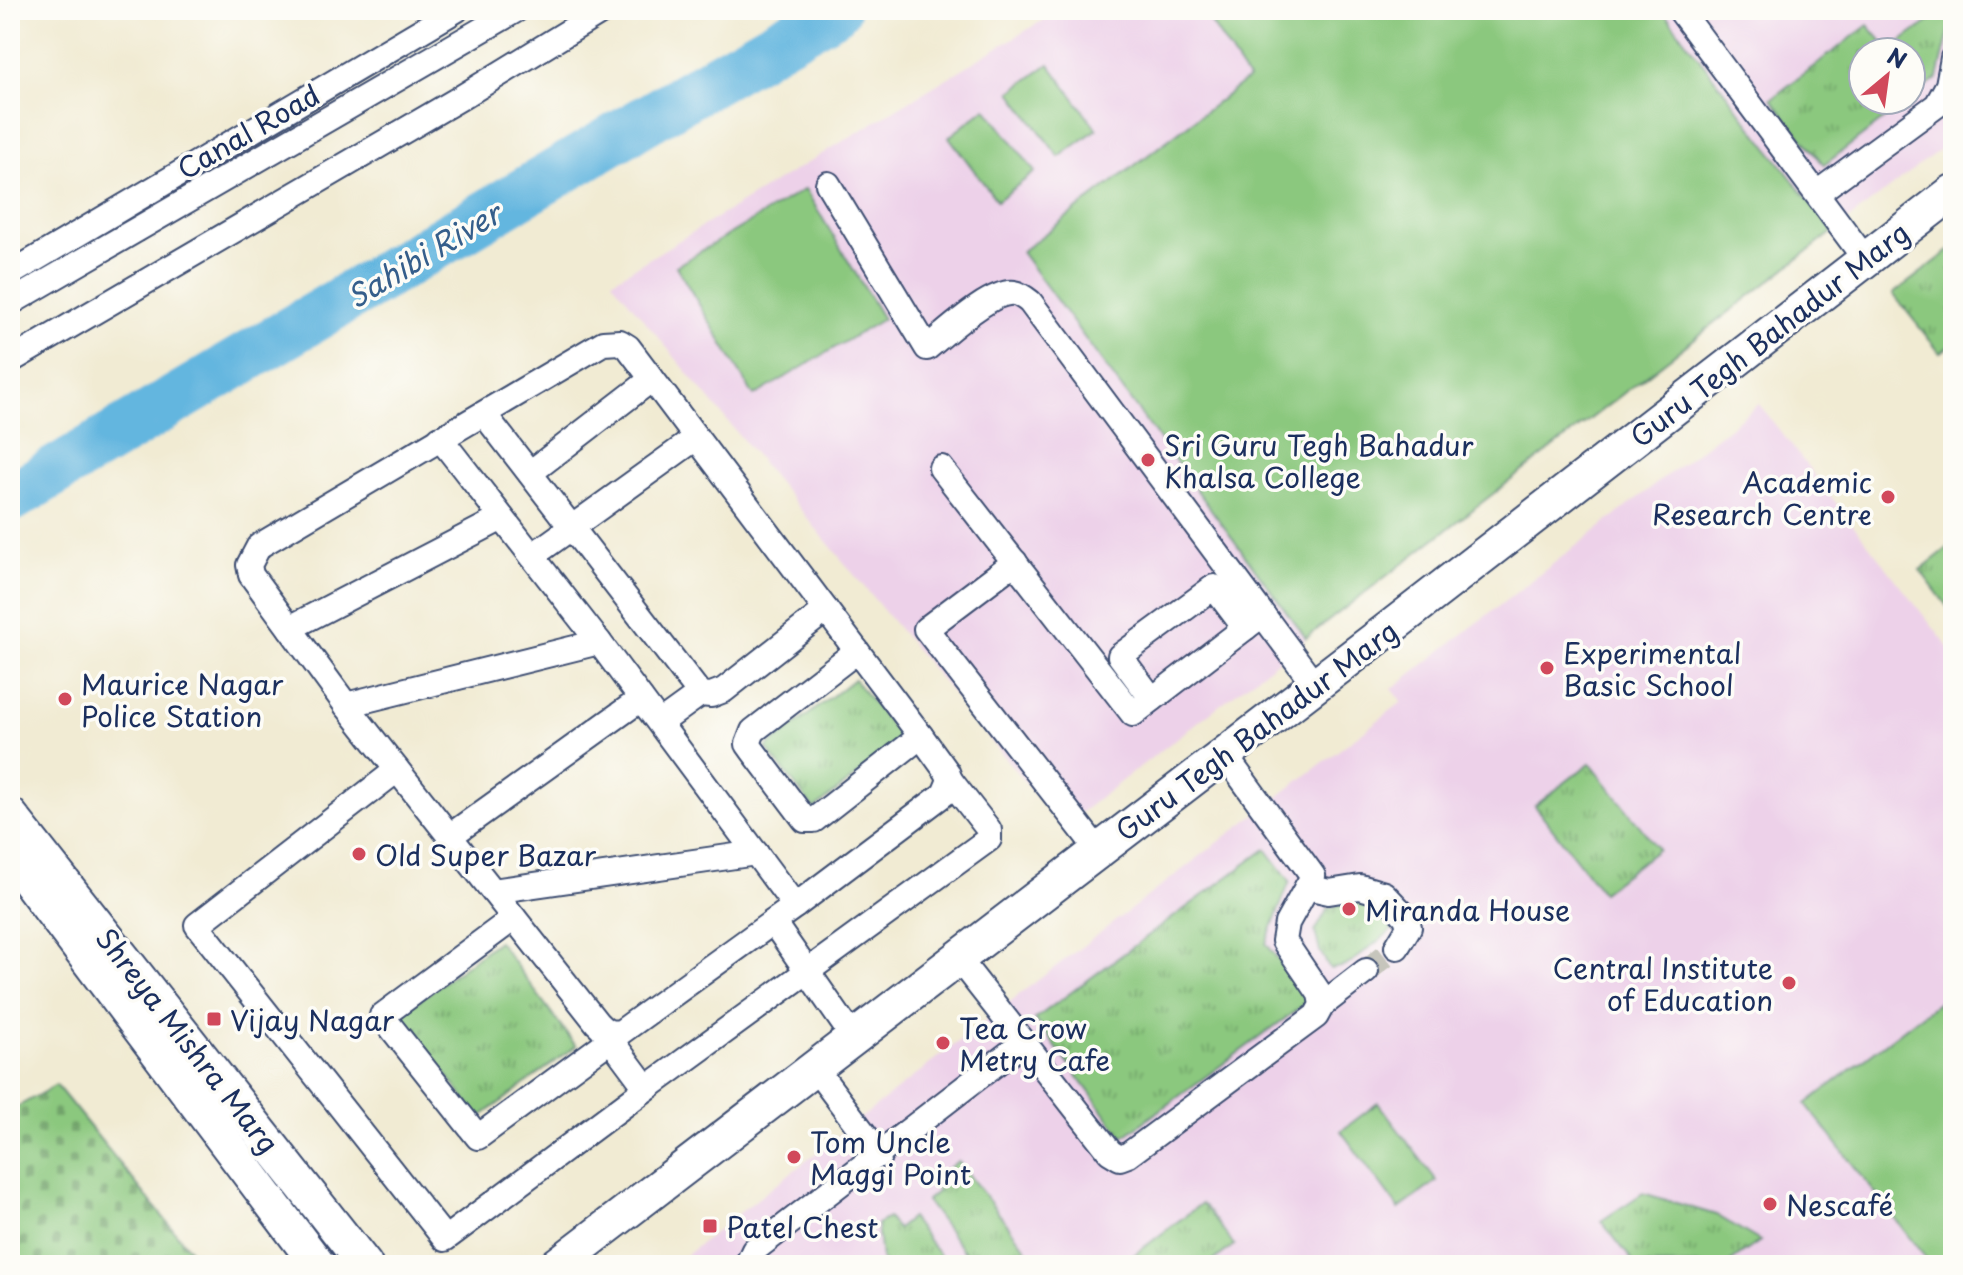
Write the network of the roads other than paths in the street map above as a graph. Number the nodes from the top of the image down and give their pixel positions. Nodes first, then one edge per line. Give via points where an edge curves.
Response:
1 (456, 10) edge
2 (516, 10) edge
3 (604, 10) edge
4 (1680, 10) edge
5 (1953, 58) edge
6 (1950, 88) edge
7 (828, 184) dead end
8 (1953, 192) edge
9 (1817, 193) junction
10 (1865, 259) junction
11 (10, 274) edge
12 (10, 303) edge
13 (10, 361) edge
14 (652, 379) junction
15 (484, 414) junction
16 (440, 438) junction
17 (696, 438) junction
18 (941, 468) dead end
19 (530, 473) junction
20 (502, 518) junction
21 (572, 528) junction
22 (532, 556) junction
23 (1015, 562) junction
24 (826, 610) junction
25 (1254, 622) junction
26 (290, 628) junction
27 (599, 642) junction
28 (857, 651) junction
29 (1315, 685) junction
30 (700, 694) junction
31 (641, 699) junction
32 (1152, 699) junction
33 (346, 705) junction
34 (660, 723) junction
35 (921, 736) junction
36 (1224, 754) junction
37 (397, 770) junction
38 (950, 780) junction
39 (10, 815) edge
40 (450, 836) junction
41 (1098, 850) junction
42 (756, 853) junction
43 (10, 856) edge
44 (1307, 887) junction
45 (493, 891) junction
46 (795, 906) junction
47 (514, 918) junction
48 (773, 922) junction
49 (1397, 947) tunnel mouth
50 (957, 957) junction
51 (1366, 971) tunnel mouth
52 (807, 972) junction
53 (1322, 1005) junction
54 (607, 1035) junction
55 (853, 1037) junction
56 (1024, 1042) junction
57 (814, 1067) junction
58 (651, 1085) junction
59 (880, 1155) junction
60 (318, 1265) edge
61 (365, 1265) edge
62 (557, 1265) edge
63 (747, 1265) edge

1 - 11 street
2 - 12 street, Canal Road
3 - 13 street
4 - 9 street
5 - 6 street
6 - 9 street via 1937,105
7 - 25 street via 927,348 1003,293 1017,293 1030,302
8 - 10 street, Guru Tegh Bahadur Marg
9 - 10 street
10 - 29 street, Guru Tegh Bahadur Marg
14 - 15 street via 628,347 603,343
14 - 17 street
14 - 19 street
15 - 16 street
15 - 19 street
16 - 20 street
16 - 26 street via 259,546 249,565 251,575
17 - 21 street
17 - 24 street
18 - 23 street
19 - 21 street
20 - 22 street
20 - 26 street
21 - 22 street
21 - 30 street
22 - 27 street
23 - 32 street via 1133,714
23 - 41 street via 926,629
24 - 28 street
24 - 30 street via 724,690
25 - 29 street
25 - 32 street
25 - 32 street via 1214,587 1120,656
26 - 33 street
27 - 31 street
27 - 33 street
28 - 35 street
28 - 35 street via 753,731 748,744 753,751 805,820 814,820
29 - 36 street, Guru Tegh Bahadur Marg
30 - 34 street
31 - 34 street
31 - 40 street
33 - 37 street
34 - 42 street
35 - 38 street
36 - 41 street, Guru Tegh Bahadur Marg
36 - 44 street via 1313,876
37 - 40 street
37 - 58 street via 197,925 445,1239
38 - 46 street via 944,794
38 - 52 street via 989,830 989,839
39 - 61 street, Shreya Mishra Marg
40 - 45 street
41 - 50 street, Guru Tegh Bahadur Marg
42 - 45 street
42 - 46 street
43 - 60 street, Shreya Mishra Marg
44 - 49 street via 1329,892 1360,887 1384,894 1409,927
44 - 53 street via 1287,923 1284,941
45 - 47 street
46 - 48 street
47 - 54 street
47 - 54 street via 382,1016 478,1137
48 - 52 street
48 - 54 street via 621,1032
50 - 55 street, Guru Tegh Bahadur Marg
50 - 56 street
51 - 53 street
52 - 55 street
52 - 58 street
53 - 56 street via 1316,1016 1120,1158
54 - 58 street via 642,1082
55 - 57 street, Guru Tegh Bahadur Marg
56 - 59 street
57 - 59 street
57 - 62 street, Guru Tegh Bahadur Marg
59 - 63 street via 754,1250

